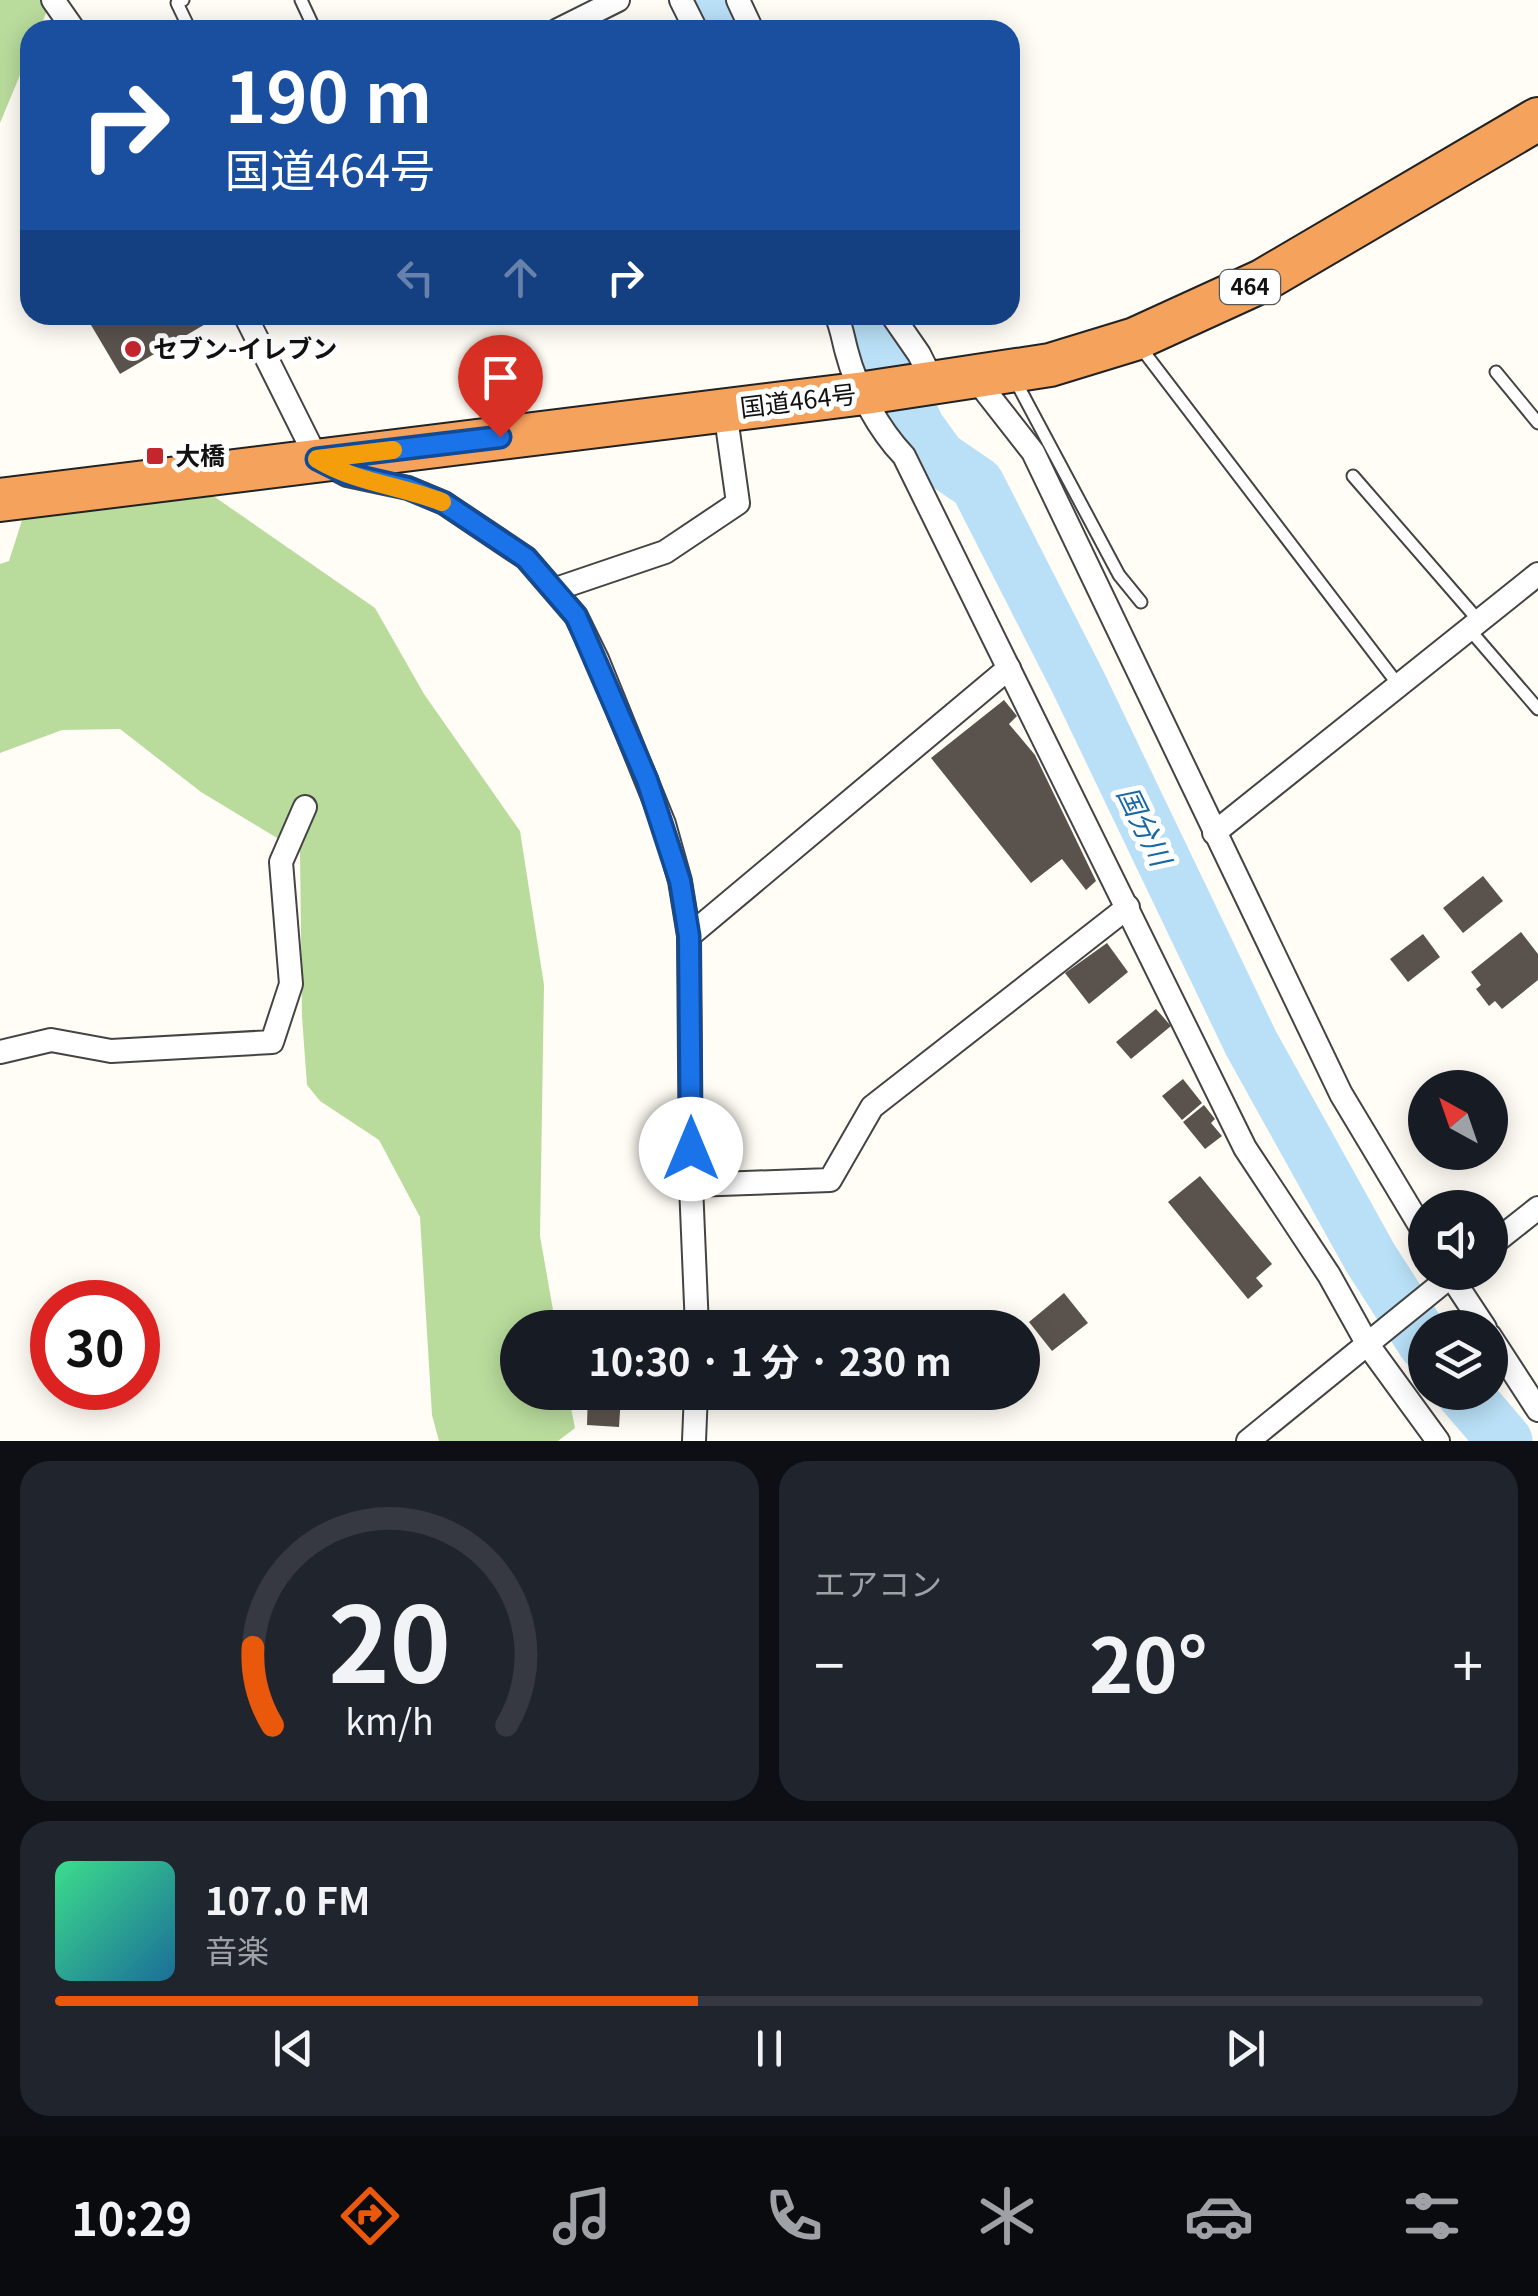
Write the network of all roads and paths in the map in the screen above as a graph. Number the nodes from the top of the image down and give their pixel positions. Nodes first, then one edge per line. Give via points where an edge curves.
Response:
1 (183, 0) edge
2 (618, 0) edge
3 (185, 20) edge
4 (578, 20) edge
5 (1538, 119) edge
6 (250, 325) edge
7 (839, 325) edge
8 (899, 325) edge
9 (1134, 339) junction
10 (1496, 372) dead end
11 (973, 378) junction
12 (865, 393) junction
13 (725, 410) junction
14 (1538, 423) edge
15 (317, 459) junction
16 (1353, 476) dead end
17 (0, 500) edge
18 (1538, 574) edge
19 (556, 589) junction
20 (1141, 602) dead end
21 (1474, 624) junction
22 (1009, 668) junction
23 (1400, 687) junction
24 (1538, 709) edge
25 (305, 807) dead end
26 (1214, 834) junction
27 (1128, 907) junction
28 (689, 936) junction
29 (0, 1052) edge
30 (691, 1185) junction
31 (1408, 1206) edge
32 (1538, 1208) edge
33 (1508, 1232) edge
34 (1433, 1290) edge
35 (696, 1310) edge
36 (1375, 1338) junction
37 (1508, 1364) edge
38 (695, 1410) edge
39 (1538, 1410) edge
40 (694, 1441) edge
41 (1248, 1441) edge
42 (1438, 1441) edge

1 - 3 lane via 177,2
2 - 4 street
5 - 9 highway, 国道464号 / 464 via 1262,282
6 - 15 street
7 - 12 street
8 - 11 street via 919,354
9 - 11 highway, 国道464号 / 464 via 1050,365
9 - 23 lane
10 - 14 lane
11 - 12 highway, 国道464号 / 464
11 - 20 lane
11 - 26 street via 1032,452
12 - 13 highway, 国道464号 / 464
12 - 22 street via 885,436 904,456
13 - 15 highway, 国道464号 / 464
13 - 19 street via 738,503 665,552
15 - 17 highway, 国道464号 / 464
15 - 19 street via 444,503 526,558
16 - 21 lane
18 - 21 street
19 - 28 street via 597,658 647,780 680,881
21 - 23 street
21 - 24 lane
22 - 27 street
22 - 28 street
23 - 26 street
25 - 29 street via 281,862 291,984 272,1042 111,1051 51,1040
26 - 31 street via 1341,1094
27 - 30 street via 872,1107 830,1180
27 - 36 street via 1246,1148
28 - 30 street
30 - 35 street
32 - 33 street
34 - 36 street
36 - 41 street
36 - 42 street
37 - 39 street
38 - 40 street

